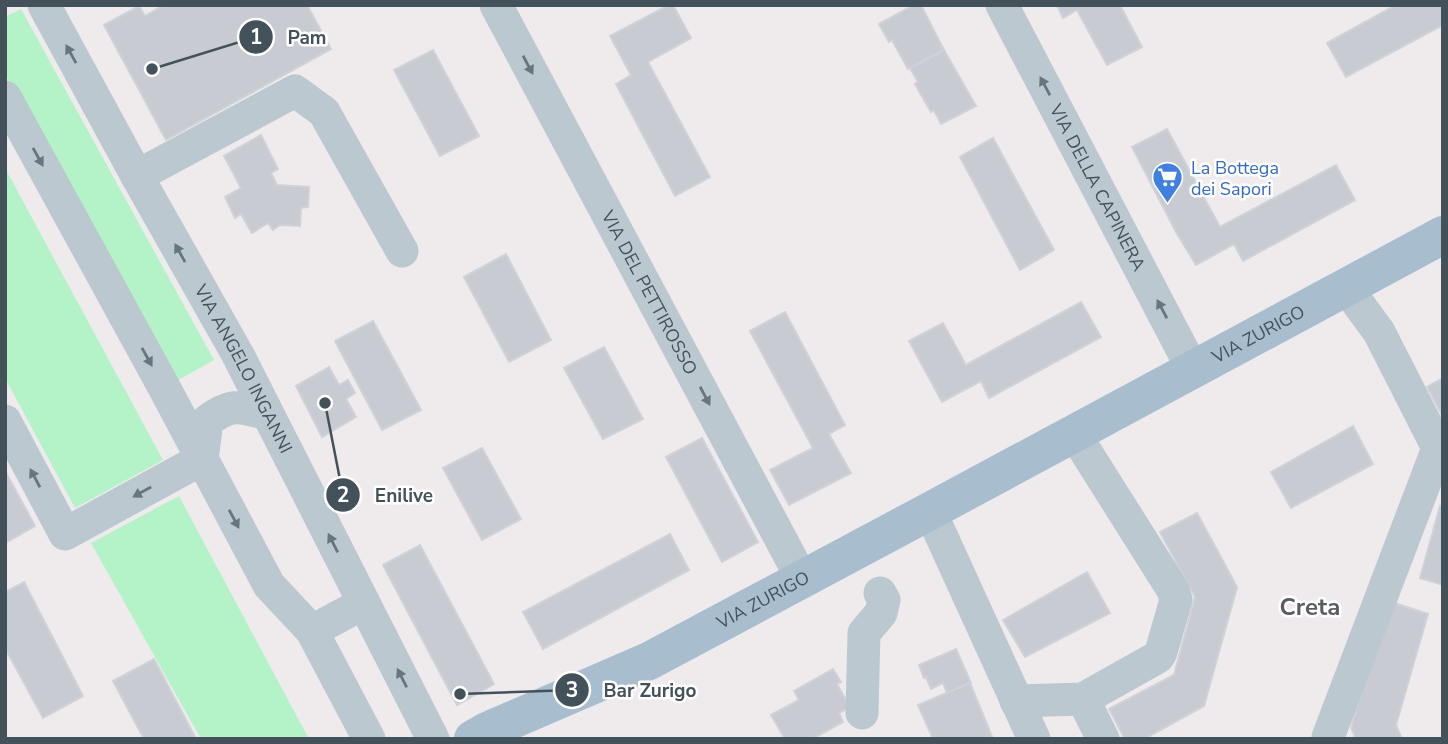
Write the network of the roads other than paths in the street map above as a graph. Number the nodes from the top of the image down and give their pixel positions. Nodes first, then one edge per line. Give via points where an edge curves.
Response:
1 (44, 5) edge
2 (496, 5) edge
3 (1002, 5) edge
4 (5, 97) edge
5 (137, 176) junction
6 (1443, 234) edge
7 (402, 251) dead end
8 (1346, 287) junction
9 (238, 355) junction
10 (1193, 370) junction
11 (165, 389) junction
12 (267, 414) junction
13 (5, 421) edge
14 (1074, 433) junction
15 (202, 459) junction
16 (930, 511) junction
17 (802, 579) junction
18 (880, 593) dead end
19 (364, 603) junction
20 (312, 631) junction
21 (634, 669) junction
22 (1083, 699) junction
23 (1016, 701) junction
24 (862, 713) dead end
25 (369, 739) edge
26 (433, 739) edge
27 (473, 739) edge
28 (530, 739) edge
29 (1034, 739) edge
30 (1103, 739) edge
31 (1329, 739) edge

5 -> 1 street, VIA ANGELO INGANNI
2 -> 17 street, VIA DEL PETTIROSSO
10 -> 3 street, VIA DELLA CAPINERA
4 -> 11 street
5 - 7 street via 295,91 324,112
9 -> 5 street, VIA ANGELO INGANNI
6 - 8 main road, VIA ZURIGO
8 - 10 main road, VIA ZURIGO
8 - 31 street via 1379,332 1438,448
9 - 11 street via 231,381 214,398 193,401
9 - 12 street, VIA ANGELO INGANNI
10 - 14 main road, VIA ZURIGO
11 - 15 street
12 - 15 street via 241,407 221,410 207,421
19 -> 12 street, VIA ANGELO INGANNI
15 -> 13 street via 65,534
14 - 16 main road, VIA ZURIGO
14 - 22 street via 1176,600 1158,657
15 -> 20 street via 269,585
16 - 17 main road, VIA ZURIGO
16 - 23 street
17 - 21 main road, VIA ZURIGO
18 - 24 street via 884,600 881,613 864,633
19 - 20 street
26 -> 19 street, VIA ANGELO INGANNI
20 - 25 street
21 - 27 main road, VIA ZURIGO
21 - 28 main road, VIA ZURIGO
22 - 23 street
22 - 30 street
23 - 29 street

